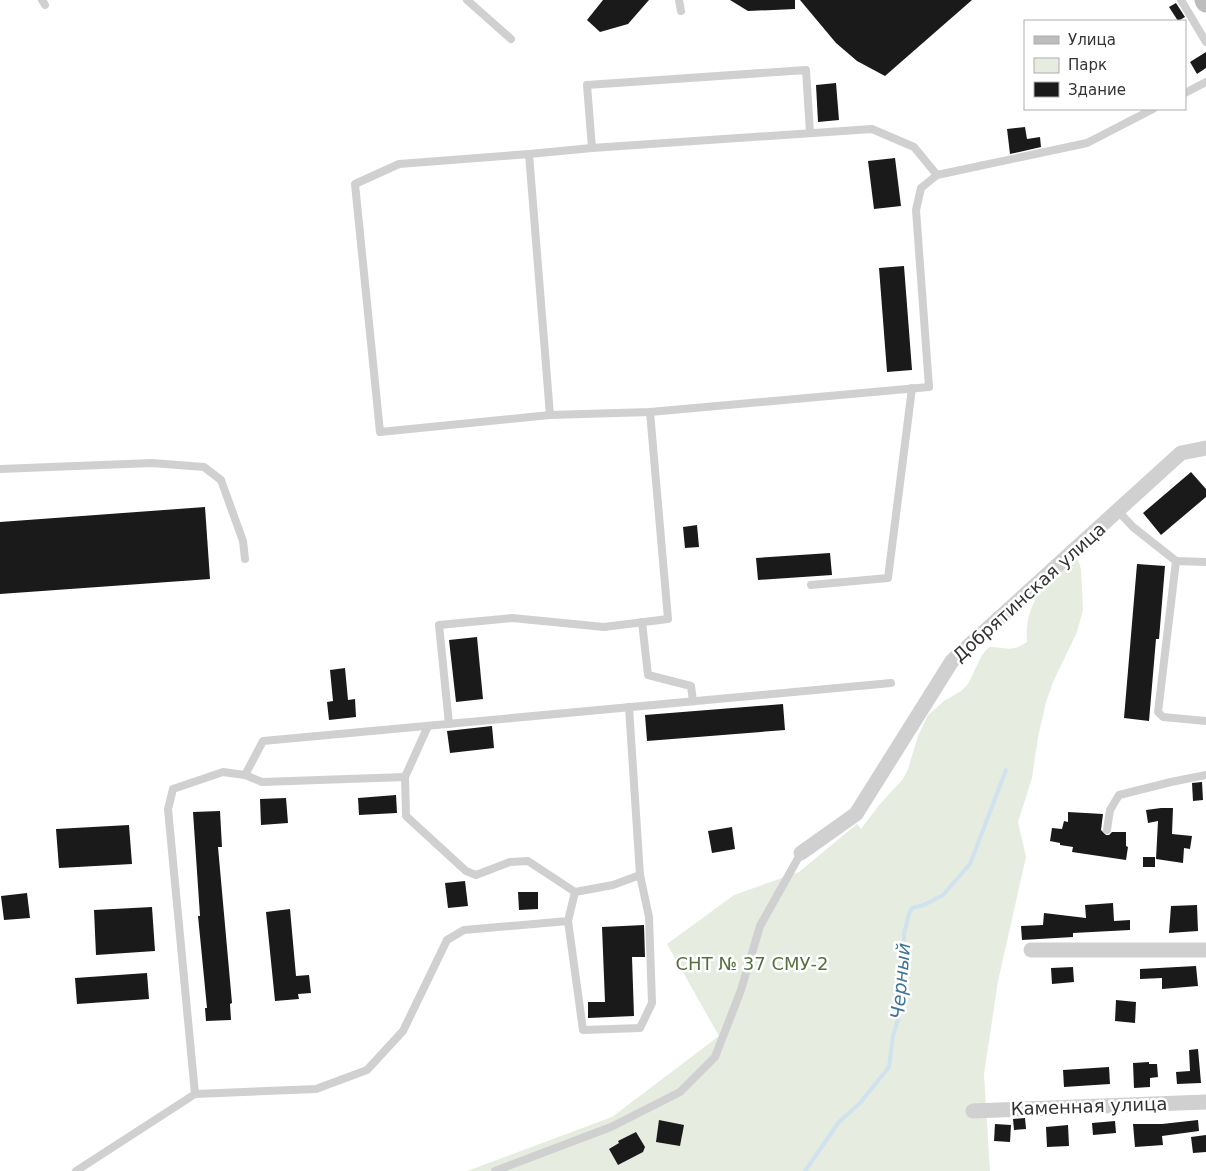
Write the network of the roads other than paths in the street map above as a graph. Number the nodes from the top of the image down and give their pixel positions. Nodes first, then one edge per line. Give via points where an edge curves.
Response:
1 (467, 0) edge
2 (679, 0) edge
3 (1182, 0) edge
4 (681, 11) dead end
5 (511, 38) dead end
6 (1206, 42) edge
7 (1206, 82) edge
8 (1186, 92) edge
9 (1151, 110) edge
10 (810, 133) junction
11 (592, 148) junction
12 (529, 154) junction
13 (937, 175) junction
14 (912, 388) junction
15 (650, 412) junction
16 (550, 415) junction
17 (1206, 448) edge
18 (0, 469) edge
19 (1118, 511) junction
20 (245, 559) dead end
21 (1176, 562) junction
22 (1206, 562) edge
23 (811, 585) dead end
24 (642, 622) junction
25 (891, 683) dead end
26 (693, 701) junction
27 (629, 707) junction
28 (1206, 721) edge
29 (449, 724) junction
30 (428, 726) junction
31 (245, 775) junction
32 (1206, 775) edge
33 (405, 777) junction
34 (1107, 830) dead end
35 (801, 854) joint
36 (640, 875) junction
37 (575, 892) junction
38 (568, 921) junction
39 (1031, 950) dead end
40 (1206, 950) edge
41 (195, 1094) junction
42 (1206, 1102) edge
43 (973, 1111) dead end
44 (76, 1171) edge
45 (495, 1171) edge

1 - 5 lane
2 - 4 lane
3 - 6 lane
7 - 8 lane
9 - 13 lane via 1087,143
10 - 11 lane
10 - 11 lane via 806,70 746,74 587,85
10 - 13 lane via 872,129 914,147
11 - 12 lane
12 - 16 lane
12 - 16 lane via 399,164 356,184 380,432
13 - 14 lane via 921,188 916,210 929,387
14 - 15 lane
14 - 23 lane via 888,578
15 - 16 lane
15 - 24 lane via 668,619
17 - 19 street, Добрятинская улица via 1181,454
18 - 20 lane via 152,464 204,467 221,480 243,541
19 - 21 lane
19 - 35 street, Добрятинская улица via 952,661 856,814
21 - 22 lane
21 - 28 lane via 1158,712 1164,717
24 - 26 lane via 648,675 691,686
24 - 29 lane via 604,627 512,618 439,625
25 - 26 lane
26 - 27 lane
27 - 29 lane
27 - 36 lane
29 - 30 lane
30 - 31 lane via 263,741
30 - 33 lane
31 - 33 lane via 262,782
31 - 41 lane via 222,772 173,789 168,809
32 - 34 lane via 1119,795 1110,810
33 - 37 lane via 406,816 466,871 476,875 510,862 528,861
35 - 45 lane via 760,926 741,990 715,1057 680,1092 611,1127
36 - 37 lane via 613,885
36 - 38 lane via 649,916 652,1003 640,1028 582,1030
37 - 38 lane
38 - 41 lane via 464,930 447,940 403,1031 367,1070 316,1089
39 - 40 street
41 - 44 lane
42 - 43 street, Каменная улица

